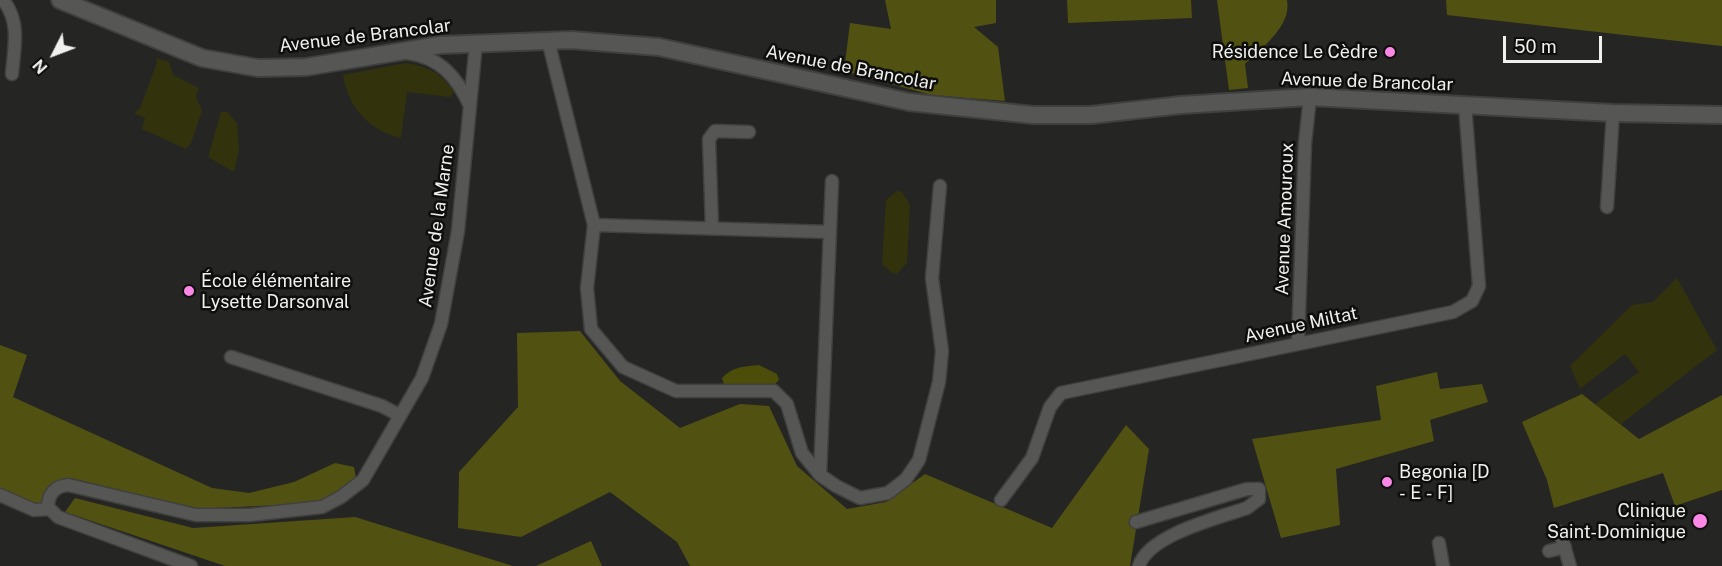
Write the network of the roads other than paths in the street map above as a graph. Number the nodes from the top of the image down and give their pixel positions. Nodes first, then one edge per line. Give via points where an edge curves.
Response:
1 (3, 0) edge
2 (60, 0) edge
3 (548, 40) junction
4 (476, 43) junction
5 (394, 52) junction
6 (12, 74) dead end
7 (1310, 97) junction
8 (1465, 105) junction
9 (471, 107) junction
10 (1613, 113) junction
11 (1722, 115) edge
12 (749, 132) dead end
13 (832, 181) dead end
14 (940, 186) dead end
15 (1607, 207) dead end
16 (594, 225) junction
17 (712, 228) junction
18 (830, 232) junction
19 (1298, 343) junction
20 (231, 357) dead end
21 (399, 415) junction
22 (820, 475) junction
23 (0, 495) edge
24 (1001, 500) dead end
25 (49, 510) junction
26 (1136, 522) dead end
27 (1560, 532) dead end
28 (1439, 543) dead end
29 (1565, 547) junction
30 (1549, 551) dead end
31 (191, 566) edge
32 (1139, 566) edge
33 (1443, 566) edge
34 (1570, 566) edge

1 - 6 street via 16,37
2 - 5 street, Avenue de Brancolar via 161,42 230,65 306,67
3 - 4 street, Avenue de Brancolar
3 - 7 street, Avenue de Brancolar via 659,47 909,102 1033,115 1090,115
3 - 16 street
4 - 5 street, Avenue de Brancolar
4 - 9 street, Avenue de la Marne
5 - 9 street via 419,55 442,65 463,89
7 - 8 street, Avenue de Brancolar
7 - 19 street, Avenue Amouroux
8 - 10 street, Avenue de Brancolar
8 - 19 street, Avenue Miltat via 1479,286 1472,301 1453,312
9 - 21 street, Avenue de la Marne via 458,231 441,324 428,366
10 - 11 street, Avenue de Brancolar
10 - 15 street
12 - 17 street via 715,131 709,139
13 - 18 street
14 - 22 street via 932,278 942,351 939,382 919,460 906,479 888,493 860,498
16 - 17 street
16 - 22 street via 588,288 591,328 623,367 676,391 774,391 787,404 802,453
17 - 18 street
18 - 22 street
19 - 24 street, Avenue Miltat via 1061,393 1050,407 1032,458
20 - 21 street
21 - 25 street, Avenue de la Marne via 368,474 355,488 322,507 250,515 196,514 68,485 53,490
23 - 25 street via 34,510
25 - 31 street via 63,520
26 - 32 street via 1247,489 1259,489 1259,499 1246,508 1154,544 1141,557
27 - 29 street
28 - 33 street
29 - 30 street
29 - 34 street

